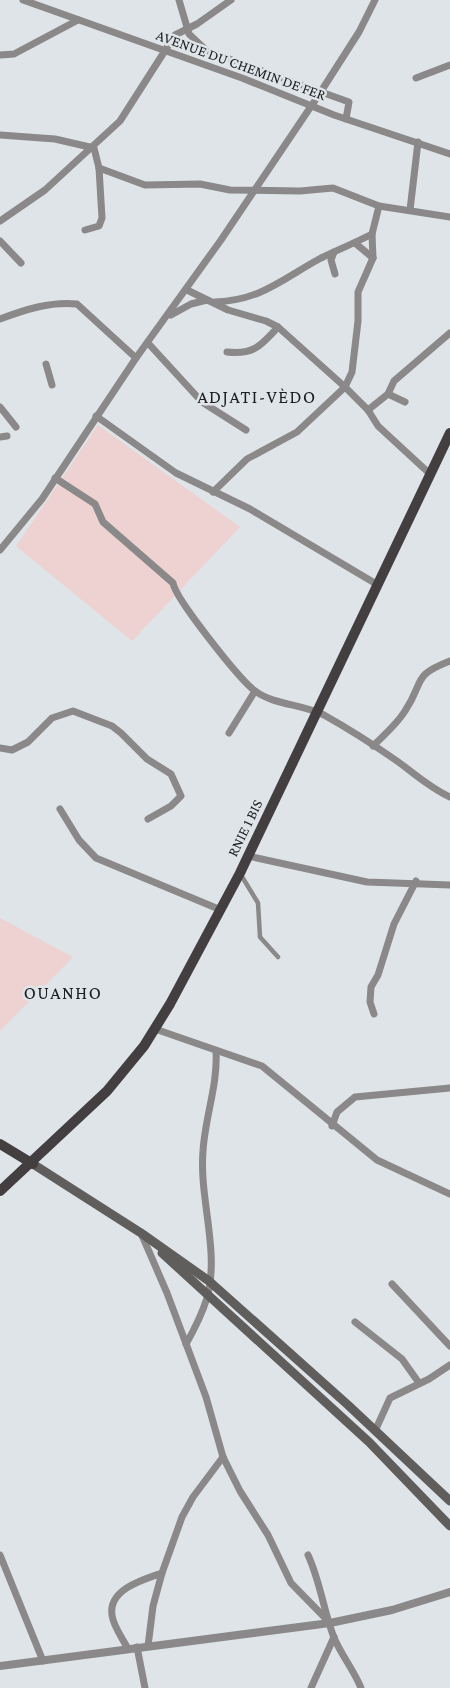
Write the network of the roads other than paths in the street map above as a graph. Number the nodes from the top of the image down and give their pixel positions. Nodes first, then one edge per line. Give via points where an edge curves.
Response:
1 (22, 0) edge
2 (178, 0) edge
3 (231, 0) edge
4 (375, 0) edge
5 (78, 20) junction
6 (187, 29) junction
7 (163, 51) junction
8 (0, 55) edge
9 (450, 65) edge
10 (416, 78) dead end
11 (320, 93) junction
12 (311, 105) junction
13 (346, 119) junction
14 (0, 135) edge
15 (418, 142) junction
16 (94, 148) junction
17 (450, 154) edge
18 (99, 168) junction
19 (254, 190) junction
20 (379, 206) junction
21 (410, 210) junction
22 (450, 217) edge
23 (0, 221) edge
24 (85, 230) dead end
25 (372, 234) junction
26 (0, 241) edge
27 (355, 243) junction
28 (334, 252) junction
29 (373, 258) junction
30 (21, 263) dead end
31 (335, 274) dead end
32 (187, 290) junction
33 (210, 301) junction
34 (0, 319) edge
35 (164, 321) junction
36 (278, 327) junction
37 (450, 333) edge
38 (148, 343) junction
39 (226, 352) dead end
40 (136, 358) junction
41 (46, 364) dead end
42 (52, 385) dead end
43 (345, 387) junction
44 (388, 394) junction
45 (405, 402) dead end
46 (0, 408) edge
47 (368, 410) junction
48 (96, 416) junction
49 (16, 427) dead end
50 (246, 430) dead end
51 (450, 433) edge
52 (430, 474) junction
53 (55, 478) junction
54 (213, 492) junction
55 (0, 550) edge
56 (378, 585) junction
57 (450, 661) edge
58 (255, 691) junction
59 (317, 712) junction
60 (229, 733) dead end
61 (373, 746) junction
62 (0, 748) edge
63 (450, 798) edge
64 (60, 809) dead end
65 (148, 819) dead end
66 (248, 856) junction
67 (240, 873) junction
68 (416, 881) junction
69 (450, 885) edge
70 (221, 910) junction
71 (278, 957) dead end
72 (374, 1014) dead end
73 (155, 1029) junction
74 (216, 1051) junction
75 (450, 1088) edge
76 (332, 1126) junction
77 (0, 1144) edge
78 (33, 1164) junction
79 (0, 1191) edge
80 (450, 1194) edge
81 (141, 1233) junction
82 (209, 1281) junction
83 (392, 1284) dead end
84 (207, 1297) junction
85 (355, 1322) dead end
86 (186, 1344) junction
87 (450, 1346) edge
88 (450, 1365) edge
89 (419, 1383) junction
90 (348, 1404) junction
91 (340, 1415) junction
92 (375, 1431) junction
93 (390, 1444) junction
94 (224, 1456) junction
95 (383, 1456) junction
96 (450, 1501) edge
97 (450, 1526) edge
98 (308, 1555) dead end
99 (0, 1556) edge
100 (162, 1573) junction
101 (450, 1592) edge
102 (330, 1623) junction
103 (333, 1637) junction
104 (148, 1646) junction
105 (132, 1648) junction
106 (44, 1661) junction
107 (0, 1666) edge
108 (145, 1688) edge
109 (311, 1688) edge
110 (361, 1688) edge

1 - 5 street, AVENUE DU CHEMIN DE FER
2 - 6 street
3 - 6 street
4 - 11 street
5 - 7 street, AVENUE DU CHEMIN DE FER
5 - 8 street via 14,54
6 - 7 street via 175,35
6 - 11 street via 207,51
7 - 12 street, AVENUE DU CHEMIN DE FER
7 - 16 street via 131,107
9 - 10 street
11 - 12 street
11 - 13 street via 349,102
12 - 13 street, AVENUE DU CHEMIN DE FER
12 - 19 street
13 - 15 street, AVENUE DU CHEMIN DE FER
14 - 16 street via 55,139
15 - 17 street, AVENUE DU CHEMIN DE FER
15 - 21 street
16 - 18 street
16 - 23 street via 45,190
18 - 19 street via 145,185 200,184
18 - 24 street via 101,223
19 - 20 street via 333,188
19 - 32 street
20 - 21 street
20 - 25 street
21 - 22 street
25 - 27 street
25 - 29 street
26 - 30 street
27 - 28 street
27 - 29 street
28 - 31 street via 331,260
28 - 33 street via 259,295 241,301
29 - 43 street via 358,292 352,372
32 - 33 street
32 - 35 street
33 - 35 street via 176,311
33 - 36 street
34 - 40 street via 64,302 76,304
35 - 38 street
36 - 39 street via 250,353
36 - 43 street
37 - 44 street via 394,381
38 - 40 street
38 - 50 street via 202,402
40 - 48 street
41 - 42 street
43 - 47 street
43 - 54 street via 297,432 247,459
44 - 45 street
44 - 47 street
46 - 49 street
47 - 52 street via 378,426
48 - 53 street
48 - 54 street via 176,473
51 - 52 main road, RNIE 1 BIS
52 - 56 main road, RNIE 1 BIS
53 - 55 street
53 - 58 street via 95,504 103,522 173,583 177,596 217,649
54 - 56 street via 250,509
56 - 59 main road, RNIE 1 BIS
57 - 61 street via 421,676 405,712
58 - 59 street
58 - 60 street
59 - 61 street
59 - 66 main road, RNIE 1 BIS
61 - 63 street
62 - 65 street via 12,750 28,742 52,718 66,711 112,726 147,759 171,774 181,796
64 - 70 street via 79,840 96,858
66 - 67 main road, RNIE 1 BIS
66 - 68 street via 367,882
67 - 70 main road, RNIE 1 BIS
67 - 71 street via 258,903 260,937
68 - 69 street
68 - 72 street via 394,924 371,987
70 - 73 main road, RNIE 1 BIS
73 - 74 street
73 - 78 main road, RNIE 1 BIS via 107,1091
74 - 76 street via 262,1066 276,1075
74 - 82 street via 216,1082 202,1151
75 - 76 street via 355,1097 337,1112
76 - 80 street via 377,1160
77 - 78 main road
78 - 79 main road, RNIE 1 BIS
78 - 81 main road
81 - 82 main road
81 - 84 main road
81 - 86 street
82 - 84 street
82 - 90 main road
83 - 87 street
84 - 86 street
84 - 91 main road
85 - 89 street via 402,1359
86 - 94 street
88 - 89 street
89 - 92 street via 390,1398
90 - 91 street
90 - 92 main road
91 - 95 main road
92 - 93 main road
93 - 95 street
93 - 96 main road
94 - 100 street via 182,1517
94 - 102 street via 287,1577
95 - 97 main road
98 - 102 street
99 - 106 street
100 - 104 street
100 - 105 street via 127,1588 112,1608 112,1616
101 - 102 street
102 - 103 street
102 - 104 street
103 - 109 street
103 - 110 street
104 - 105 street
105 - 106 street
105 - 108 street
106 - 107 street

